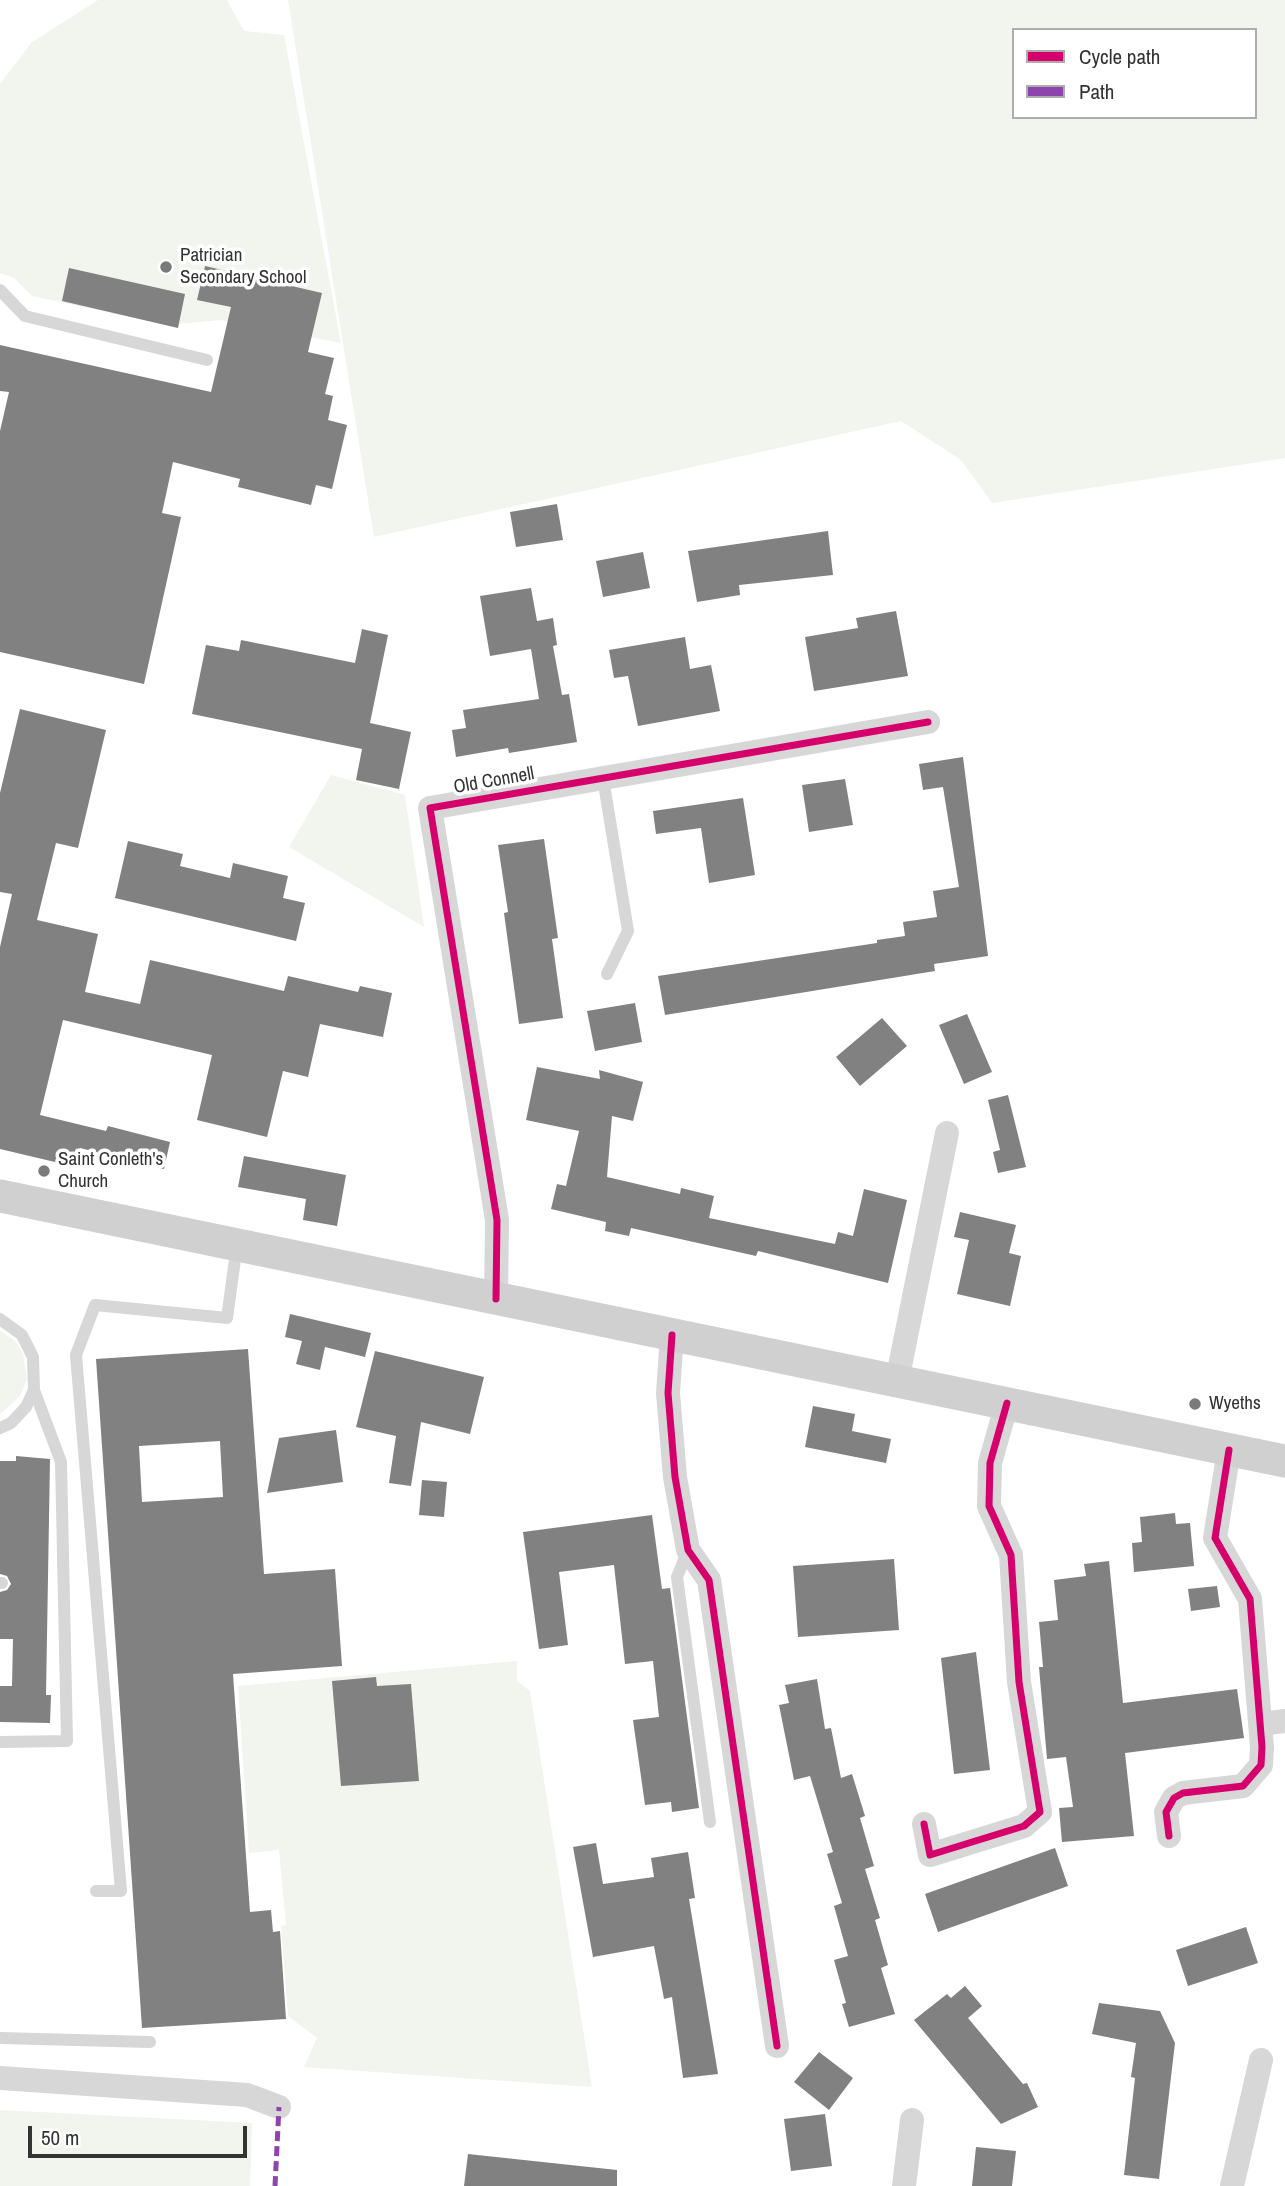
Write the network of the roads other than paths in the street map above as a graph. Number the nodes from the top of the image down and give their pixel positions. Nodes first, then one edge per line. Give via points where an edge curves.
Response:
1 (0, 290) edge
2 (207, 360) dead end
3 (928, 722) dead end
4 (603, 778) junction
5 (607, 974) dead end
6 (947, 1133) dead end
7 (0, 1196) edge
8 (237, 1245) junction
9 (496, 1298) junction
10 (0, 1319) edge
11 (672, 1335) junction
12 (897, 1381) junction
13 (34, 1391) junction
14 (1007, 1404) junction
15 (0, 1429) edge
16 (1229, 1450) junction
17 (1285, 1461) edge
18 (688, 1550) junction
19 (1273, 1723) edge
20 (0, 1742) edge
21 (710, 1822) dead end
22 (924, 1824) dead end
23 (1169, 1836) dead end
24 (96, 1891) dead end
25 (0, 2038) edge
26 (150, 2042) dead end
27 (777, 2046) dead end
28 (1261, 2060) dead end
29 (0, 2078) edge
30 (279, 2107) dead end
31 (912, 2120) dead end
32 (904, 2186) edge
33 (1232, 2186) edge

1 - 2 lane via 25,317
3 - 4 street, Old Connell
4 - 5 lane via 628,930
4 - 9 street, Old Connell via 430,808 497,1220
6 - 12 street
7 - 8 main road
8 - 9 main road
8 - 24 lane via 227,1318 95,1305 76,1355 121,1891
9 - 11 main road
10 - 13 lane via 22,1335 33,1357
11 - 12 main road
11 - 18 street via 668,1393
12 - 14 main road
13 - 15 lane via 26,1407
13 - 20 lane via 61,1462 67,1741
14 - 16 main road
14 - 22 street via 989,1463 989,1506 1011,1555 1019,1682 1040,1812 1024,1826 930,1855
16 - 17 main road
16 - 19 street via 1215,1538 1250,1600
18 - 21 lane via 678,1582
18 - 27 street via 709,1580
19 - 23 street via 1261,1765 1243,1786 1174,1798 1166,1812
25 - 26 lane
28 - 33 street
29 - 30 street via 247,2095
31 - 32 street

